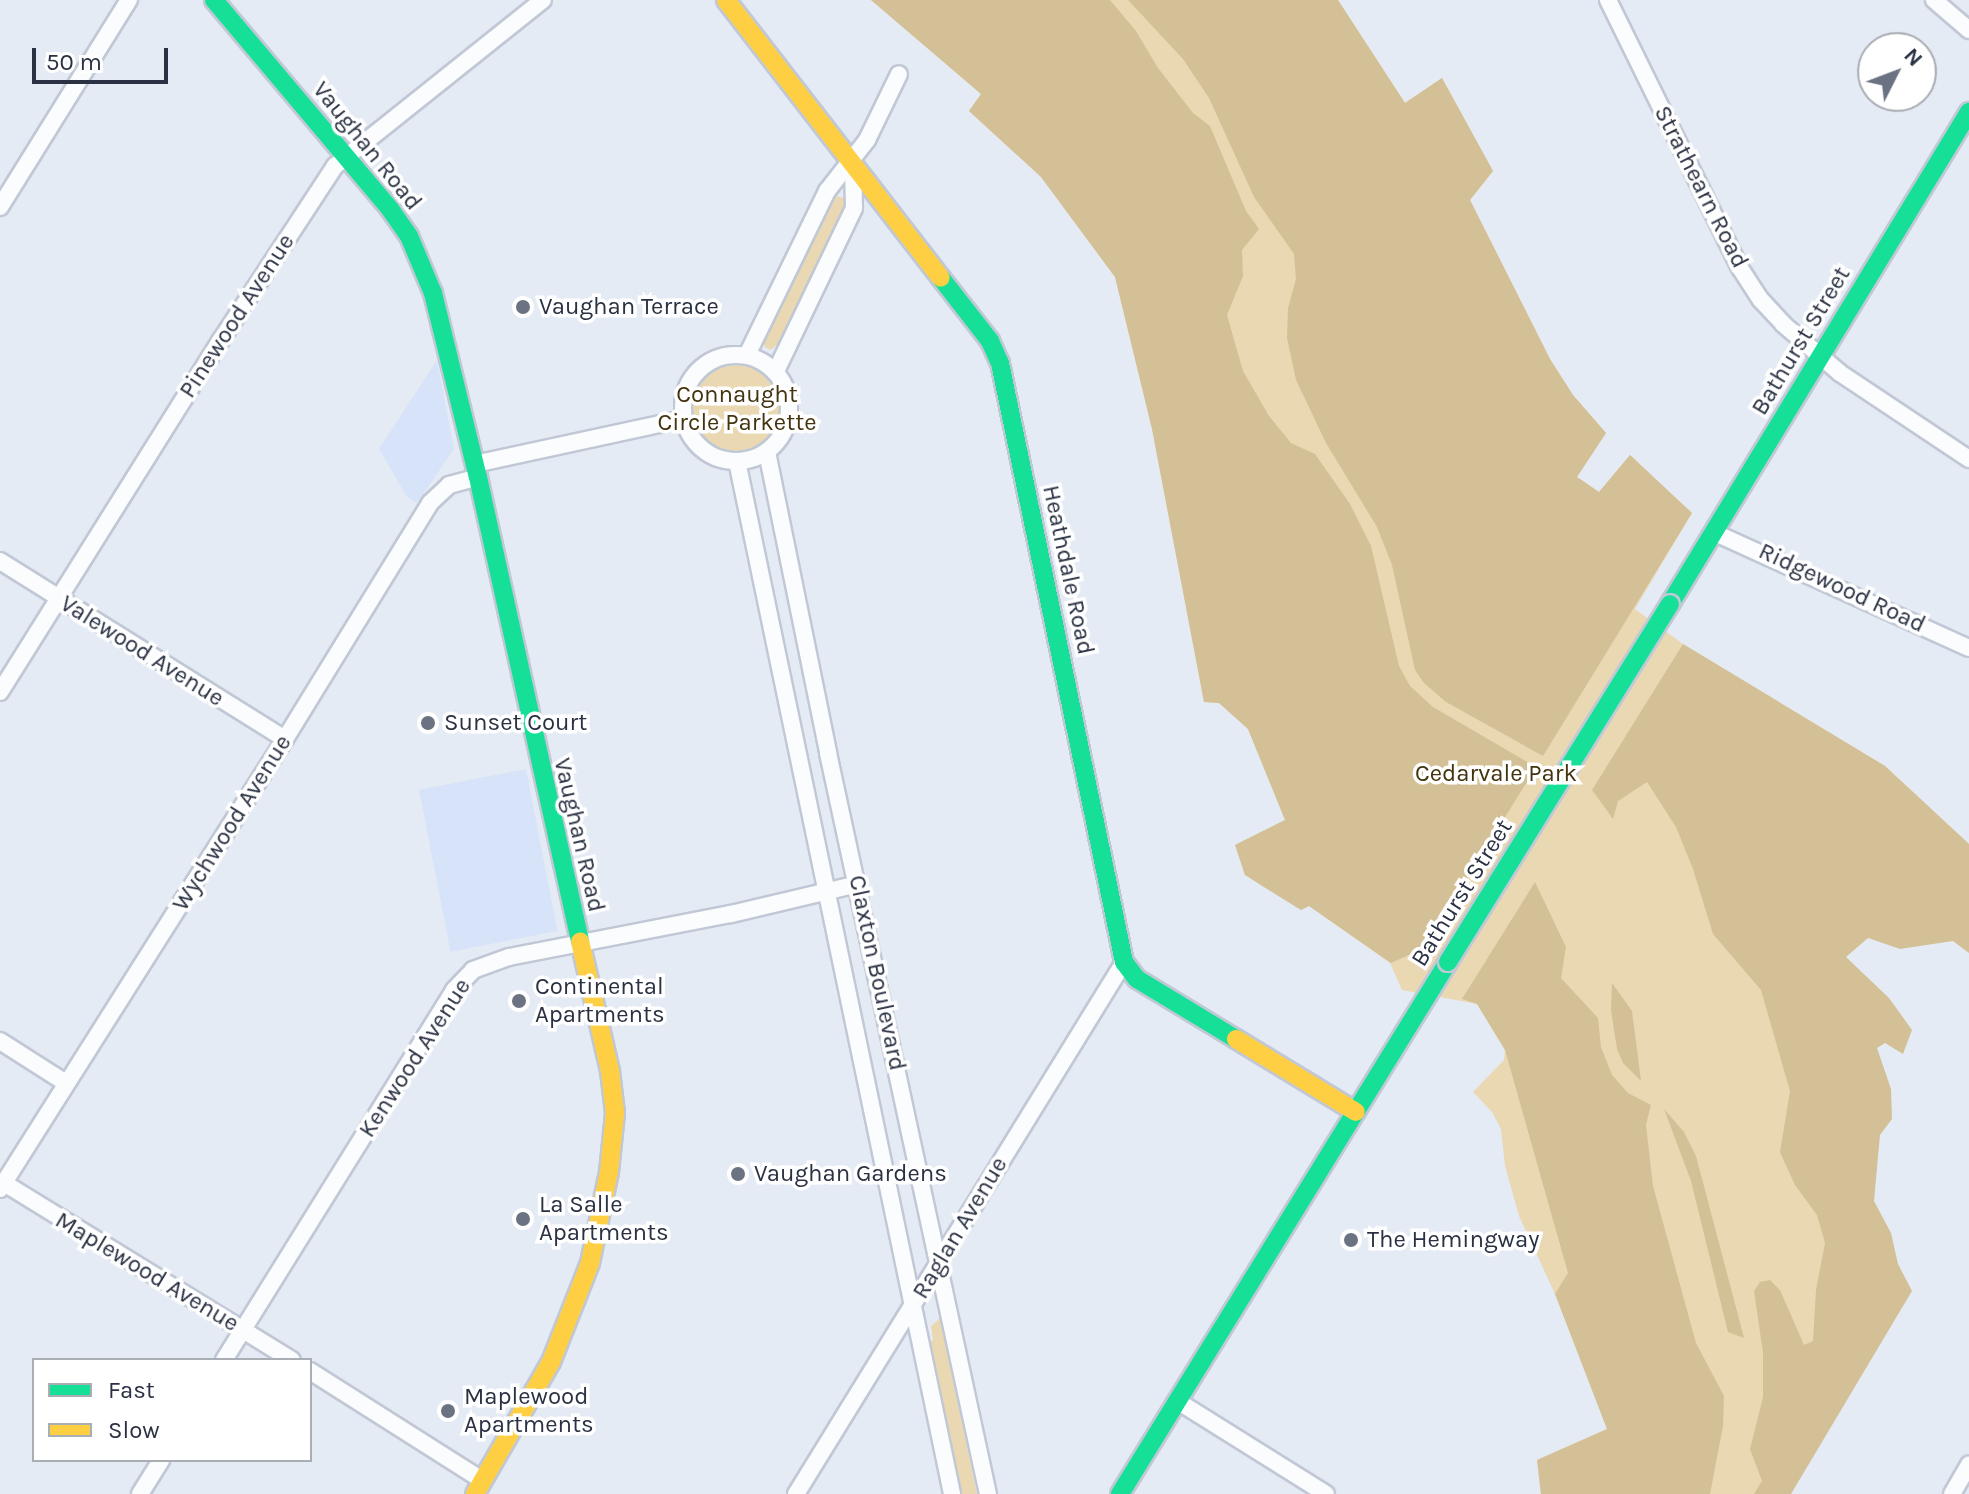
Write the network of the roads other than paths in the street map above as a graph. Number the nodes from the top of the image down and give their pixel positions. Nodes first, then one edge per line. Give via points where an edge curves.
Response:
1 (129, 0) edge
2 (214, 0) edge
3 (543, 0) edge
4 (726, 0) edge
5 (1608, 0) edge
6 (1934, 0) edge
7 (1969, 30) edge
8 (899, 74) dead end
9 (1969, 112) edge
10 (347, 154) junction
11 (853, 161) junction
12 (0, 207) edge
13 (747, 355) junction
14 (1820, 355) junction
15 (776, 371) junction
16 (683, 419) junction
17 (767, 452) junction
18 (1969, 459) edge
19 (737, 461) junction
20 (477, 471) junction
21 (1713, 532) junction
22 (0, 561) edge
23 (58, 598) junction
24 (1969, 648) edge
25 (0, 692) edge
26 (285, 739) junction
27 (858, 884) junction
28 (824, 892) junction
29 (578, 942) junction
30 (1124, 962) junction
31 (0, 1041) edge
32 (66, 1083) junction
33 (1356, 1112) junction
34 (2, 1186) edge
35 (938, 1264) junction
36 (913, 1306) junction
37 (242, 1330) junction
38 (225, 1358) edge
39 (289, 1358) edge
40 (312, 1372) edge
41 (1179, 1402) junction
42 (160, 1462) edge
43 (1969, 1464) edge
44 (479, 1488) edge
45 (140, 1494) edge
46 (796, 1494) edge
47 (952, 1494) edge
48 (988, 1494) edge
49 (1120, 1494) edge
50 (1326, 1494) edge
51 (1952, 1494) edge

1 - 12 street
2 - 10 street, Vaughan Road
3 - 10 street, Pinewood Avenue
4 - 11 street, Heathdale Road
5 - 14 street, Strathearn Road via 1740,268 1761,300
6 - 7 street
8 - 11 street
9 - 14 street, Bathurst Street
10 - 20 street, Vaughan Road via 390,209 421,261 444,327
10 - 23 street, Pinewood Avenue via 293,227
11 - 13 street via 827,191
11 - 15 street via 854,208
11 - 30 street, Heathdale Road via 990,341 1000,363
13 - 15 street
13 - 16 street via 729,354 698,369 687,384
14 - 18 street, Strathearn Road
14 - 21 street, Bathurst Street
15 - 17 street via 786,386 788,422
16 - 19 street via 703,450
16 - 20 street, Wychwood Avenue
17 - 19 street
17 - 27 street, Claxton Boulevard
19 - 28 street, Claxton Boulevard
20 - 26 street, Wychwood Avenue via 449,485 430,503
20 - 29 street, Vaughan Road
21 - 24 street, Ridgewood Road
21 - 33 street, Bathurst Street, bridge
22 - 23 street, Valewood Avenue
23 - 25 street, Pinewood Avenue
23 - 26 street, Valewood Avenue
26 - 32 street, Wychwood Avenue
27 - 28 street, Kenwood Avenue
27 - 35 street, Claxton Boulevard
28 - 29 street, Kenwood Avenue
28 - 36 street, Claxton Boulevard
29 - 37 street, Kenwood Avenue via 487,963 463,978
29 - 44 street, Vaughan Road via 610,1071 615,1113 609,1172 590,1263 570,1319
30 - 33 street via 1137,979
30 - 35 street, Raglan Avenue
31 - 32 street
32 - 34 street, Wychwood Avenue
33 - 41 street, Bathurst Street
34 - 37 street, Maplewood Avenue
35 - 36 street, Raglan Avenue
35 - 48 street, Claxton Boulevard
36 - 46 street, Raglan Avenue
36 - 47 street, Claxton Boulevard
37 - 38 street, Kenwood Avenue
37 - 39 street, Maplewood Avenue
40 - 44 street
41 - 49 street, Bathurst Street
41 - 50 street
42 - 45 street
43 - 51 street

